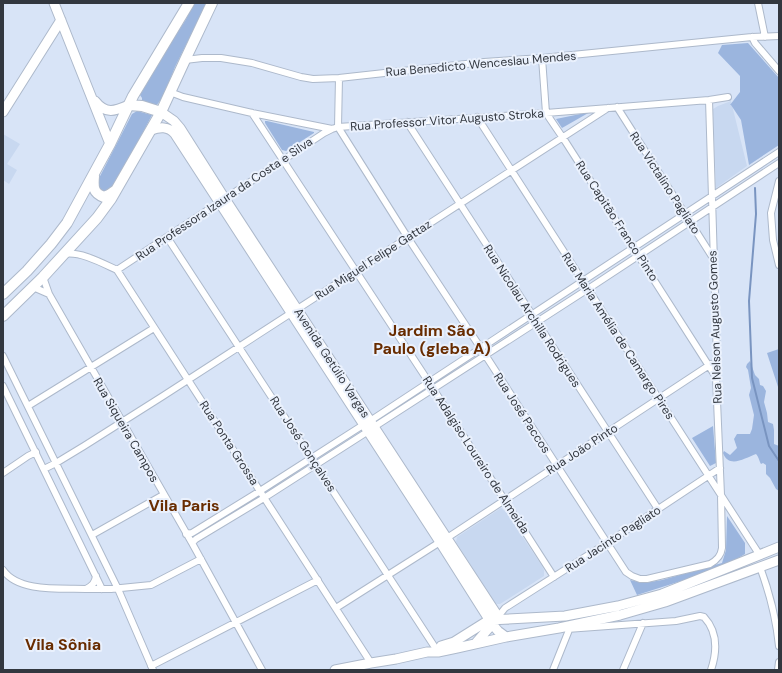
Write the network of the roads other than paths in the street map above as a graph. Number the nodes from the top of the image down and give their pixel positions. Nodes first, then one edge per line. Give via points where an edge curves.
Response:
1 (54, 3) edge
2 (190, 3) edge
3 (212, 3) edge
4 (758, 3) edge
5 (61, 20) junction
6 (779, 36) edge
7 (752, 37) junction
8 (764, 37) junction
9 (48, 41) junction
10 (72, 45) junction
11 (542, 58) junction
12 (185, 60) junction
13 (779, 71) edge
14 (339, 78) junction
15 (170, 92) junction
16 (91, 94) junction
17 (728, 97) dead end
18 (708, 100) junction
19 (129, 105) junction
20 (617, 107) junction
21 (608, 108) junction
22 (3, 112) edge
23 (161, 112) junction
24 (252, 112) junction
25 (546, 113) junction
26 (477, 117) junction
27 (407, 122) junction
28 (335, 128) junction
29 (151, 130) junction
30 (563, 137) junction
31 (110, 144) junction
32 (778, 155) edge
33 (283, 160) junction
34 (779, 163) edge
35 (511, 171) junction
36 (95, 172) junction
37 (779, 180) edge
38 (118, 188) junction
39 (712, 197) junction
40 (222, 201) junction
41 (460, 204) junction
42 (712, 207) junction
43 (685, 214) junction
44 (690, 221) junction
45 (167, 237) junction
46 (408, 238) junction
47 (776, 239) edge
48 (634, 248) junction
49 (64, 254) junction
50 (639, 255) junction
51 (714, 258) junction
52 (779, 265) edge
53 (117, 270) junction
54 (356, 272) junction
55 (43, 277) junction
56 (583, 281) junction
57 (33, 287) junction
58 (588, 289) junction
59 (3, 294) edge
60 (49, 294) junction
61 (294, 311) junction
62 (532, 315) junction
63 (3, 316) edge
64 (536, 322) junction
65 (154, 328) junction
66 (239, 347) junction
67 (481, 348) junction
68 (485, 355) junction
69 (3, 356) edge
70 (717, 360) junction
71 (708, 366) junction
72 (91, 367) junction
73 (716, 377) junction
74 (188, 380) junction
75 (429, 382) junction
76 (3, 386) edge
77 (433, 389) junction
78 (659, 398) junction
79 (28, 406) junction
80 (122, 422) junction
81 (369, 426) junction
82 (608, 432) junction
83 (36, 452) junction
84 (314, 462) junction
85 (56, 463) junction
86 (557, 466) junction
87 (720, 468) junction
88 (44, 469) junction
89 (3, 473) edge
90 (708, 475) junction
91 (260, 492) junction
92 (163, 495) junction
93 (721, 495) junction
94 (264, 498) junction
95 (504, 500) junction
96 (658, 510) junction
97 (186, 534) junction
98 (92, 535) junction
99 (443, 540) junction
100 (192, 543) junction
101 (607, 543) junction
102 (779, 547) edge
103 (721, 554) joint
104 (759, 554) junction
105 (200, 559) junction
106 (779, 560) edge
107 (760, 567) junction
108 (3, 570) edge
109 (388, 575) junction
110 (96, 576) junction
111 (554, 577) junction
112 (318, 580) junction
113 (118, 588) junction
114 (86, 589) junction
115 (102, 589) junction
116 (336, 608) junction
117 (506, 608) junction
118 (509, 618) junction
119 (493, 621) junction
120 (235, 623) junction
121 (643, 623) junction
122 (583, 626) junction
123 (559, 628) junction
124 (569, 630) junction
125 (506, 636) junction
126 (475, 644) junction
127 (779, 646) edge
128 (434, 650) junction
129 (779, 662) edge
130 (371, 663) junction
131 (152, 668) edge
132 (262, 670) edge
133 (335, 670) edge
134 (553, 670) edge
135 (623, 670) edge
136 (711, 670) edge
137 (778, 670) edge

1 - 5 street
2 - 19 main road
3 - 12 main road
4 - 8 street
5 - 9 street
5 - 10 street
6 - 8 street, Rua Benedicto Wenceslau Mendes
7 - 8 street, Rua Benedicto Wenceslau Mendes
7 - 11 street, Rua Benedicto Wenceslau Mendes
7 - 13 street
9 - 10 street via 64,38
9 - 22 street
10 - 16 street
11 - 14 street, Rua Benedicto Wenceslau Mendes
11 - 25 street
12 - 14 street, Rua Benedicto Wenceslau Mendes via 221,58 252,63 301,77
12 - 15 main road
14 - 28 street
15 - 23 main road
15 - 24 street, Rua Professor Vitor Augusto Stroka
16 - 19 street via 100,106 108,110
16 - 31 street
17 - 18 street, Rua Professor Vitor Augusto Stroka
18 - 20 street, Rua Professor Vitor Augusto Stroka
18 - 39 street, Rua Nelson Augusto Gomes
19 - 23 main road
19 - 31 main road
20 - 21 street, Rua Professor Vitor Augusto Stroka
20 - 43 street, Rua Victalino Pagliato
21 - 25 street, Rua Professor Vitor Augusto Stroka
21 - 30 street, Rua Miguel Felipe Gattaz
23 - 29 main road
23 - 40 street, Avenida Getúlio Vargas via 180,128
24 - 28 street, Rua Professor Vitor Augusto Stroka
24 - 33 street, Rua Adalgiso Loureiro de Almeida
25 - 26 street, Rua Professor Vitor Augusto Stroka
25 - 30 street, Rua Capitão Franco Pinto
26 - 27 street, Rua Professor Vitor Augusto Stroka
26 - 35 street, Rua Maria Amélia de Camargo Pires
27 - 28 street, Rua Professor Vitor Augusto Stroka
27 - 41 street, Rua Nicolau Archilla Rodrigues
28 - 33 street, Rua Professora Izaura da Costa e Silva
28 - 46 street, Rua José Paccos
29 - 38 main road
29 - 40 street, Avenida Getúlio Vargas via 165,128 173,132
30 - 35 street, Rua Miguel Felipe Gattaz
30 - 48 street, Rua Capitão Franco Pinto
31 - 36 main road
32 - 39 street
33 - 40 street, Rua Professora Izaura da Costa e Silva
33 - 54 street, Rua Adalgiso Loureiro de Almeida
34 - 42 street
35 - 41 street, Rua Miguel Felipe Gattaz
35 - 56 street, Rua Maria Amélia de Camargo Pires
36 - 38 main road via 93,184 99,195 110,195
36 - 59 main road via 67,223 27,271
37 - 47 street via 771,213
38 - 49 main road via 97,218
39 - 42 street, Rua Nelson Augusto Gomes
39 - 43 street
40 - 45 street, Rua Professora Izaura da Costa e Silva
40 - 61 street, Avenida Getúlio Vargas
41 - 46 street, Rua Miguel Felipe Gattaz
41 - 62 street, Rua Nicolau Archilla Rodrigues
42 - 44 street
42 - 51 street, Rua Nelson Augusto Gomes
43 - 44 street, Rua Victalino Pagliato
43 - 48 street
44 - 50 street
44 - 51 street, Rua Victalino Pagliato
45 - 53 street, Rua Professora Izaura da Costa e Silva
45 - 66 street, Rua José Gonçalves
46 - 54 street, Rua Miguel Felipe Gattaz
46 - 67 street, Rua José Paccos
47 - 52 street
48 - 50 street, Rua Capitão Franco Pinto
48 - 56 street
49 - 53 street via 76,254
49 - 55 main road
50 - 58 street
50 - 71 street, Rua Capitão Franco Pinto
51 - 70 street, Rua Nelson Augusto Gomes
53 - 65 street, Rua Ponta Grossa
54 - 61 street, Rua Miguel Felipe Gattaz
54 - 75 street, Rua Adalgiso Loureiro de Almeida
55 - 57 main road
55 - 60 street, Rua Siqueira Campos
56 - 58 street, Rua Maria Amélia de Camargo Pires
56 - 62 street
57 - 60 street
57 - 63 main road
58 - 64 street
58 - 78 street, Rua Maria Amélia de Camargo Pires
60 - 72 street, Rua Siqueira Campos
61 - 66 street, Rua Miguel Felipe Gattaz
61 - 81 street, Avenida Getúlio Vargas
62 - 64 street, Rua Nicolau Archilla Rodrigues
62 - 67 street
64 - 68 street
64 - 82 street, Rua Nicolau Archilla Rodrigues
65 - 72 street
65 - 74 street, Rua Ponta Grossa
66 - 74 street, Rua Miguel Felipe Gattaz
66 - 84 street, Rua José Gonçalves
67 - 68 street, Rua José Paccos
67 - 75 street
68 - 77 street
68 - 86 street, Rua José Paccos
69 - 79 street
70 - 71 street, Rua João Pinto
70 - 73 street, Rua Nelson Augusto Gomes
71 - 73 street, Rua Capitão Franco Pinto
71 - 78 street, Rua João Pinto
72 - 79 street
72 - 80 street, Rua Siqueira Campos
73 - 87 street, Rua Nelson Augusto Gomes
74 - 80 street, Rua Miguel Felipe Gattaz
74 - 91 street, Rua Ponta Grossa
75 - 77 street, Rua Adalgiso Loureiro de Almeida
75 - 81 street
76 - 83 street
77 - 81 street
77 - 95 street, Rua Adalgiso Loureiro de Almeida
78 - 82 street, Rua João Pinto
78 - 90 street, Rua Maria Amélia de Camargo Pires
79 - 85 street
80 - 85 street, Rua Miguel Felipe Gattaz
80 - 92 street, Rua Siqueira Campos
81 - 84 street
81 - 99 street, Avenida Getúlio Vargas
82 - 86 street, Rua João Pinto
82 - 96 street, Rua Nicolau Archilla Rodrigues
83 - 88 street
83 - 89 street
84 - 91 street
84 - 94 street
84 - 109 street, Rua José Gonçalves
85 - 88 street, Rua Miguel Felipe Gattaz
85 - 98 street
86 - 95 street, Rua João Pinto
86 - 101 street, Rua José Paccos
87 - 90 street, Rua Jacinto Pagliato
87 - 93 street, Rua Nelson Augusto Gomes
88 - 110 street
90 - 93 street, Rua Maria Amélia de Camargo Pires
90 - 96 street, Rua Jacinto Pagliato
91 - 94 street, Rua Ponta Grossa
91 - 97 street via 192,533
92 - 97 street, Rua Siqueira Campos
92 - 98 street
93 - 103 street, Rua Nelson Augusto Gomes
93 - 104 street, Rua Maria Amélia de Camargo Pires
94 - 100 street
94 - 112 street, Rua Ponta Grossa
95 - 99 street, Rua João Pinto
95 - 111 street, Rua Adalgiso Loureiro de Almeida
96 - 101 street, Rua Jacinto Pagliato
97 - 100 street, Rua Siqueira Campos
98 - 113 street
99 - 109 street, Rua João Pinto
99 - 119 street, Avenida Getúlio Vargas
100 - 105 street, Rua Siqueira Campos
101 - 103 street, Rua José Paccos via 626,572 644,580 710,564
101 - 111 street, Rua Jacinto Pagliato
102 - 104 street
104 - 118 street via 662,594 618,606 565,616
105 - 113 street via 151,585
105 - 120 street, Rua Siqueira Campos
106 - 107 street
107 - 122 street via 665,602
107 - 127 street via 770,595
108 - 114 street via 10,578 31,587
109 - 116 street, Rua João Pinto
109 - 128 street, Rua José Gonçalves
110 - 114 street via 95,582
110 - 115 street
111 - 117 street, Rua Jacinto Pagliato
112 - 116 street, Rua Ponta Grossa
112 - 120 street
113 - 115 street
113 - 131 street
114 - 115 street
116 - 130 street, Rua Ponta Grossa
117 - 118 street via 505,615
117 - 119 street, Rua Jacinto Pagliato
118 - 119 street
119 - 125 street, Avenida Getúlio Vargas via 498,631
119 - 126 street
119 - 128 street
120 - 131 street
120 - 132 street, Rua Siqueira Campos
121 - 122 street
121 - 135 street
121 - 136 street via 704,617 710,624 715,638
122 - 123 street
122 - 124 street
123 - 124 street
123 - 125 street
124 - 134 street
125 - 126 street
126 - 128 street
128 - 130 street
129 - 137 street
130 - 133 street

